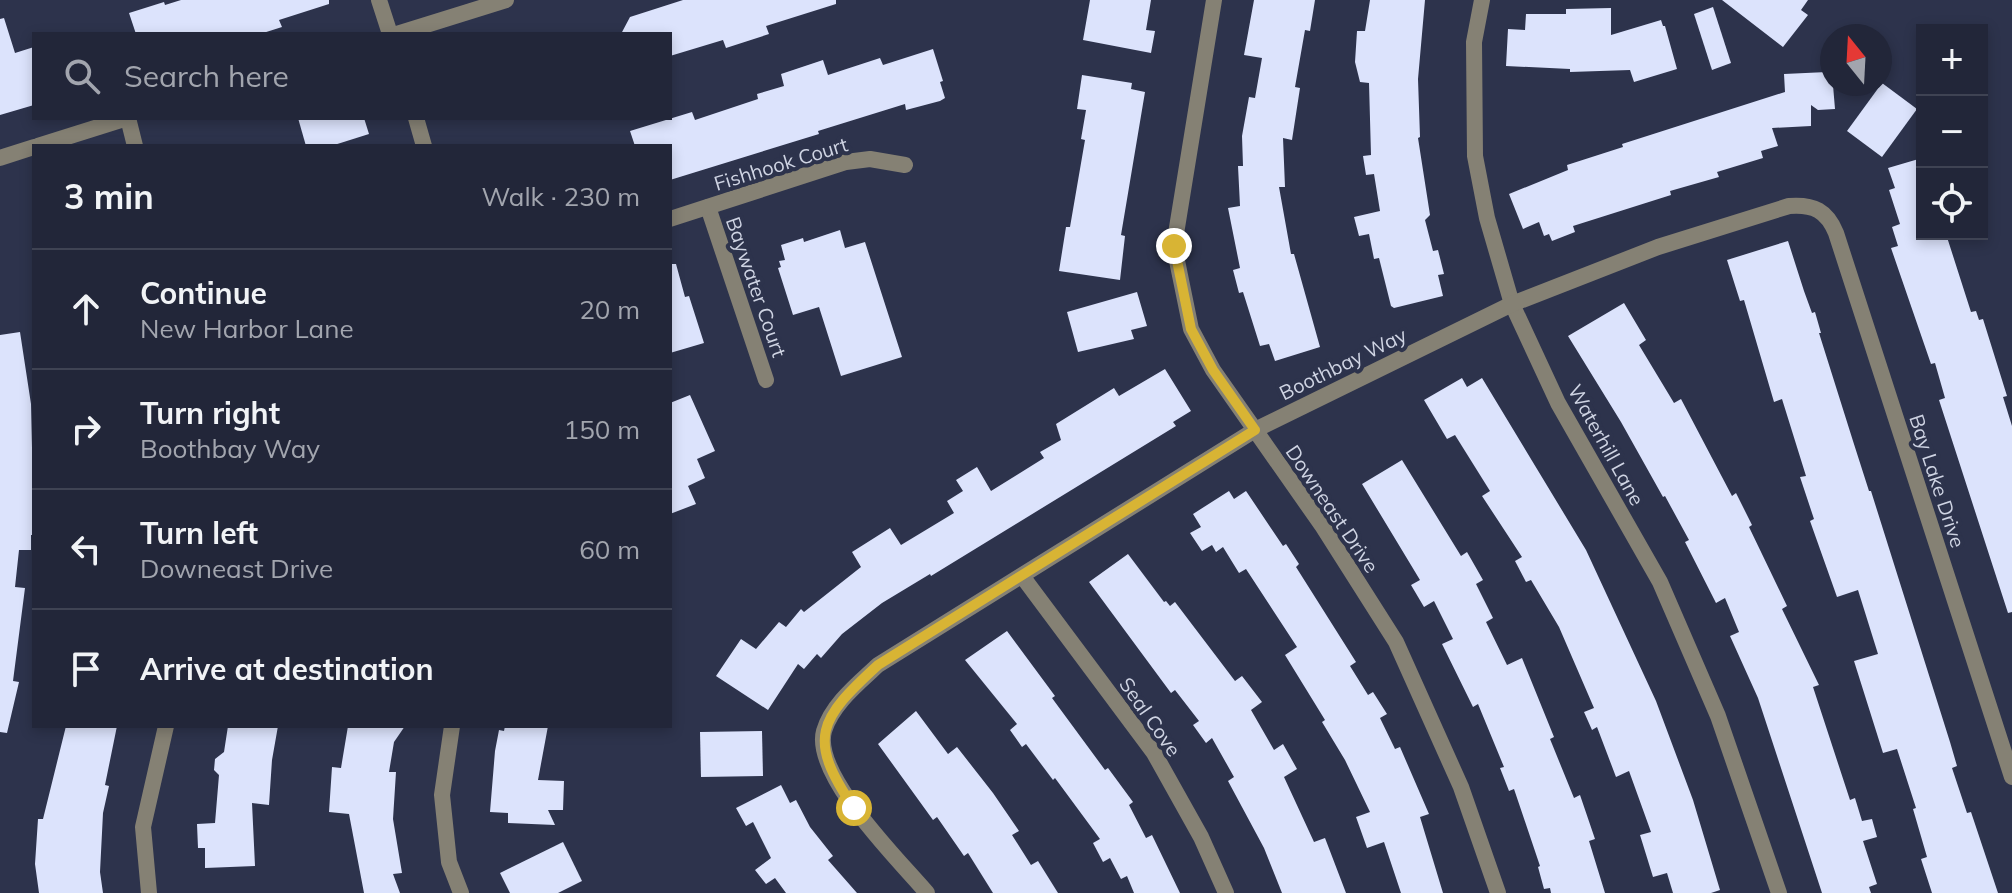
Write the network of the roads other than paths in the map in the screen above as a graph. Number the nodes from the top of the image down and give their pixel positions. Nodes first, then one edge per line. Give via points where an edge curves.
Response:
1 (379, 0) edge
2 (506, 0) edge
3 (1214, 0) edge
4 (1482, 0) edge
5 (389, 32) edge
6 (403, 32) edge
7 (122, 120) edge
8 (128, 120) edge
9 (417, 120) edge
10 (46, 144) edge
11 (134, 144) edge
12 (423, 144) edge
13 (32, 148) edge
14 (0, 158) edge
15 (905, 165) dead end
16 (1812, 206) joint
17 (708, 207) junction
18 (672, 218) edge
19 (1512, 304) junction
20 (766, 380) dead end
21 (1255, 430) junction
22 (1022, 576) junction
23 (166, 728) edge
24 (452, 728) edge
25 (2012, 777) edge
26 (149, 893) edge
27 (461, 893) edge
28 (927, 893) edge
29 (1226, 893) edge
30 (1498, 893) edge
31 (1779, 893) edge

1 - 5 street
2 - 6 street
3 - 21 street, Downeast Drive via 1174,246 1191,329
4 - 19 street, Waterhill Lane via 1474,42 1475,156
7 - 10 street
8 - 11 street
9 - 12 street
13 - 14 street
15 - 17 street, Fishhook Court via 870,159 846,162
16 - 19 street, Boothbay Way via 1789,206 1658,247
16 - 25 street, Bay Lake Drive via 1830,218 1836,233
17 - 18 street, Fishhook Court
17 - 20 street, Baywater Court
19 - 21 street, Boothbay Way
19 - 31 street, Waterhill Lane via 1558,403 1660,582 1718,716
21 - 22 street, Boothbay Way
21 - 30 street, Downeast Drive via 1396,642 1461,787
22 - 28 street, Boothbay Way via 878,665 850,691 823,733 834,780
22 - 29 street, Seal Cove via 1154,753
23 - 26 street via 143,827
24 - 27 street via 442,795 449,862

